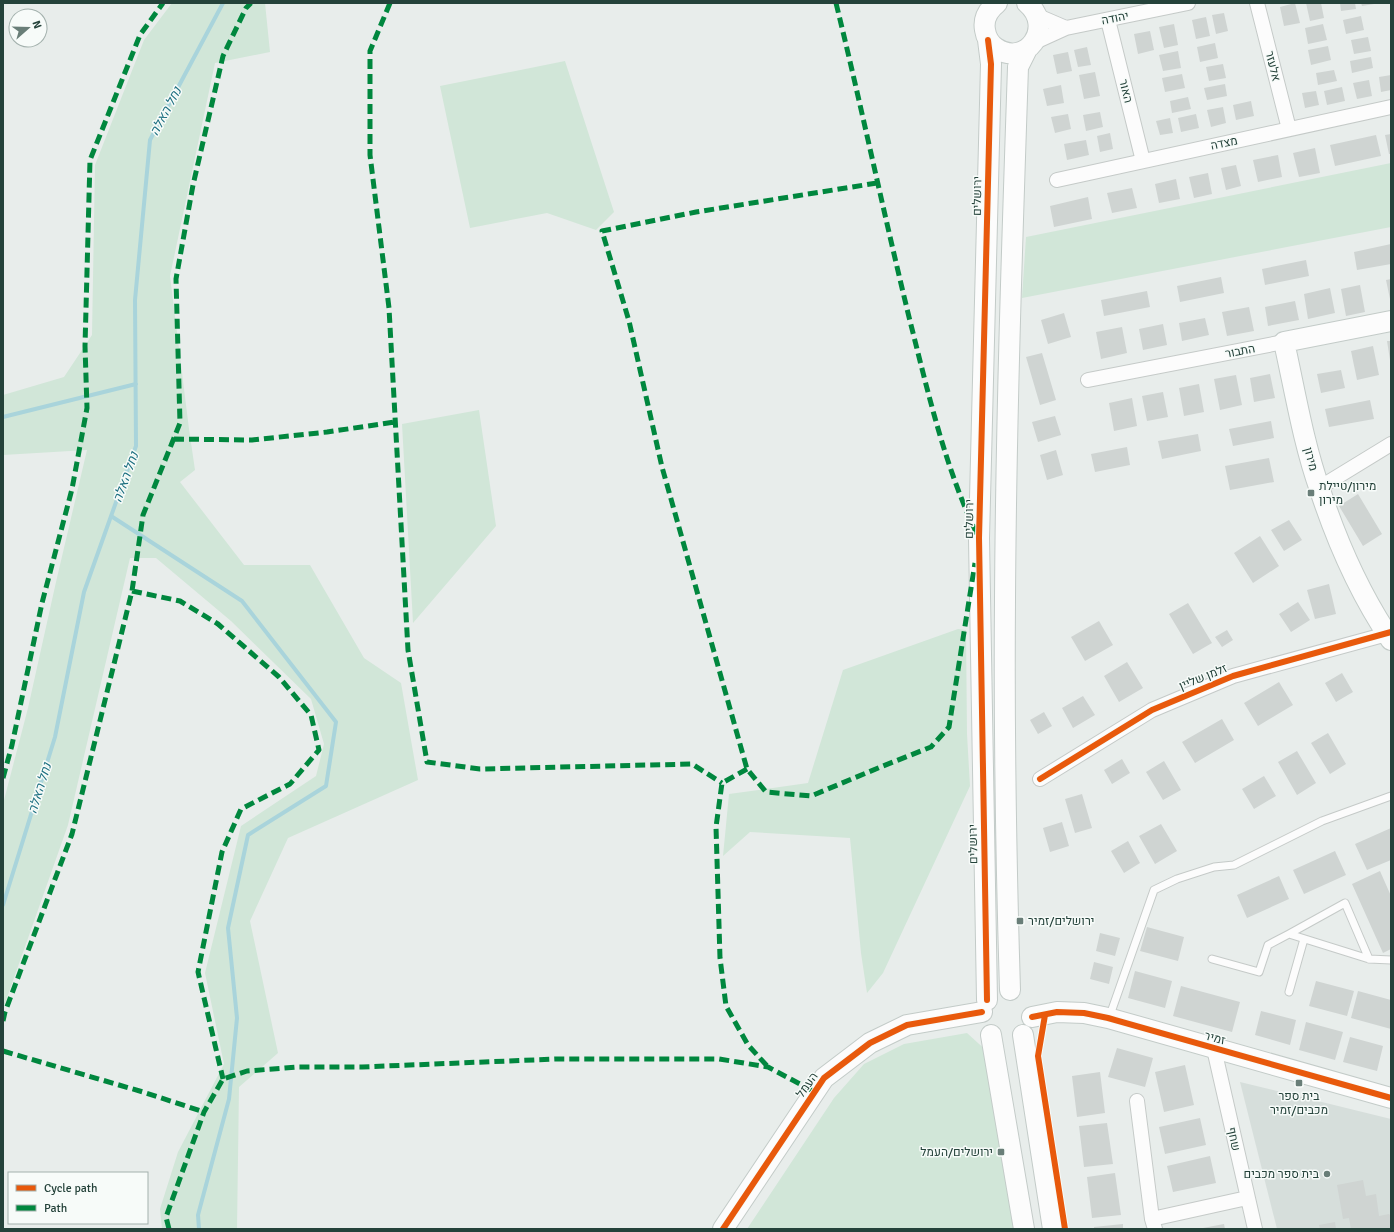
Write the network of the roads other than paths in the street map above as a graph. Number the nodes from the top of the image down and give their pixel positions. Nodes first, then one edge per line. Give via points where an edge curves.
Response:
1 (1188, 3) edge
2 (1257, 3) edge
3 (994, 4) edge
4 (1032, 10) edge
5 (1108, 20) junction
6 (1066, 28) junction
7 (988, 40) junction
8 (1030, 46) junction
9 (1391, 107) edge
10 (1289, 129) junction
11 (1143, 161) junction
12 (1057, 180) dead end
13 (1391, 322) edge
14 (1284, 342) junction
15 (1088, 380) dead end
16 (1391, 444) edge
17 (1319, 488) junction
18 (1390, 635) edge
19 (1040, 779) dead end
20 (1391, 796) edge
21 (1289, 934) junction
22 (1304, 939) junction
23 (1212, 959) dead end
24 (1369, 959) junction
25 (1391, 960) edge
26 (1289, 992) dead end
27 (1024, 1001) junction
28 (984, 1006) junction
29 (1108, 1018) junction
30 (991, 1035) junction
31 (1023, 1035) junction
32 (1214, 1049) junction
33 (1391, 1098) edge
34 (1137, 1101) dead end
35 (1247, 1198) junction
36 (1153, 1224) edge
37 (723, 1229) edge
38 (1024, 1229) edge
39 (1053, 1229) edge
40 (1255, 1229) edge

1 - 5 street, יהודה
2 - 10 street, אלעזר
3 - 7 street, ירושלים via 984,23
4 - 6 street
4 - 8 street via 1039,25 1038,35
5 - 6 street, יהודה
5 - 11 street, האור
6 - 8 street, יהודה
7 - 8 street via 994,47 1010,53 1018,53
7 - 28 street, ירושלים via 991,64 979,538
8 - 27 street via 1018,67 1011,268 1005,601 1007,895
9 - 10 street, מצדה
10 - 11 street, מצדה
11 - 12 street, מצדה
13 - 14 street, התבור
14 - 15 street, התבור
14 - 17 street, מירון
16 - 17 street
17 - 18 street, מירון via 1337,538 1355,576
18 - 19 street, זלמן שליין via 1233,676 1152,710
20 - 29 lane via 1322,821 1234,865 1214,867 1154,890
21 - 22 lane
21 - 23 lane via 1268,945 1259,972
21 - 24 lane via 1345,903
22 - 24 lane
22 - 26 lane
24 - 25 lane
27 - 28 street via 1001,990 993,994
27 - 29 street, זמיר via 1056,1012 1084,1013
27 - 31 street via 1031,1024
28 - 30 street via 982,1021
28 - 37 street, העמל via 907,1025 870,1043 824,1078
29 - 32 street, זמיר
30 - 31 street via 1007,1041
30 - 38 street
31 - 39 street
32 - 33 street, זמיר
32 - 35 street, שחף
34 - 36 street
35 - 36 street
35 - 40 street, שחף

